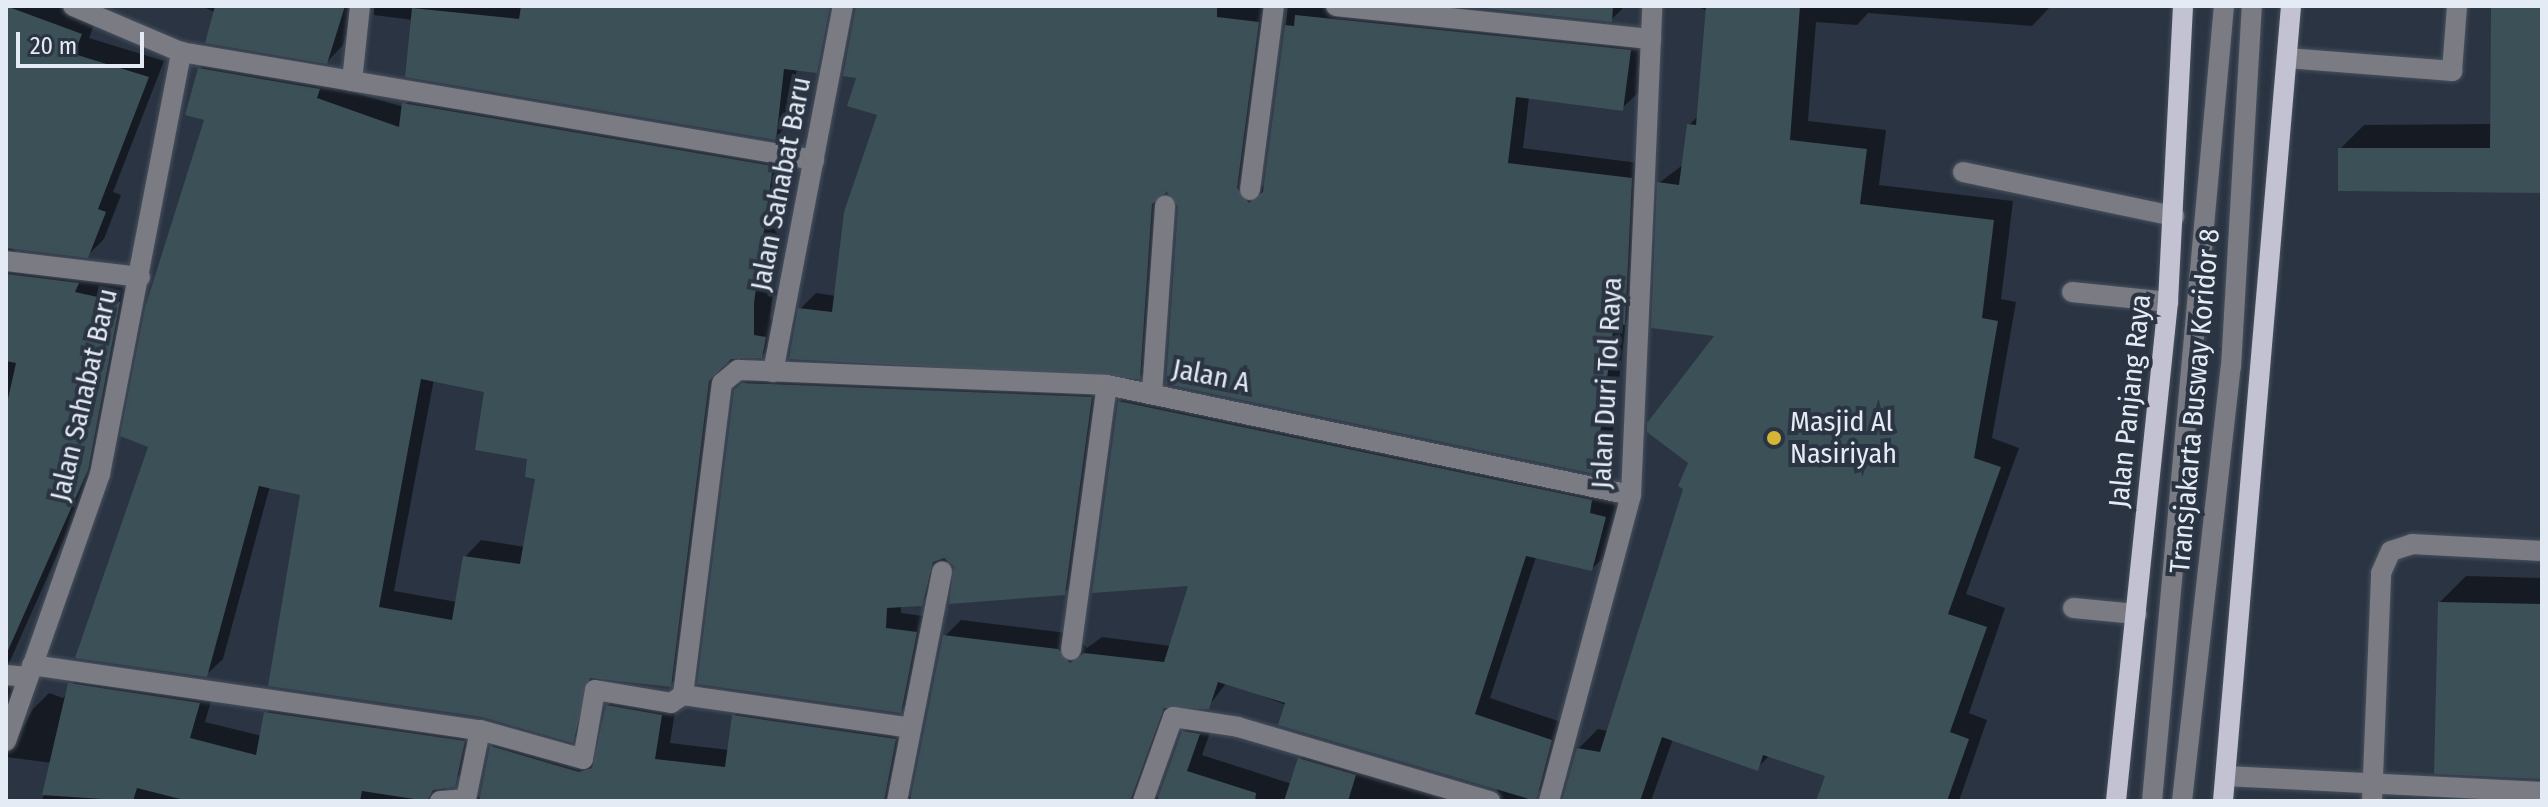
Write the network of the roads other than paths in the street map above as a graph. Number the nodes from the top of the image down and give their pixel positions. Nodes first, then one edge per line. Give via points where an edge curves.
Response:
1 (73, 6) edge
2 (360, 6) edge
3 (843, 6) edge
4 (1274, 6) edge
5 (1336, 6) edge
6 (1652, 6) edge
7 (2183, 6) edge
8 (2224, 6) edge
9 (2252, 6) edge
10 (2291, 6) edge
11 (2457, 6) edge
12 (1651, 39) junction
13 (181, 52) junction
14 (2287, 58) junction
15 (352, 81) junction
16 (814, 160) junction
17 (1963, 172) dead end
18 (1250, 190) dead end
19 (1165, 205) dead end
20 (2174, 216) junction
21 (6, 261) edge
22 (140, 277) junction
23 (2072, 292) dead end
24 (2168, 302) junction
25 (773, 372) junction
26 (1107, 385) junction
27 (1152, 393) junction
28 (1631, 495) junction
29 (2542, 551) edge
30 (942, 571) dead end
31 (2073, 608) dead end
32 (2137, 614) junction
33 (1071, 650) dead end
34 (30, 671) junction
35 (6, 675) edge
36 (683, 695) junction
37 (911, 728) junction
38 (480, 730) junction
39 (6, 741) edge
40 (2226, 776) junction
41 (2372, 792) edge
42 (2542, 792) edge
43 (440, 801) edge
44 (897, 801) edge
45 (1143, 801) edge
46 (1490, 801) edge
47 (1549, 801) edge
48 (2116, 801) edge
49 (2152, 801) edge
50 (2182, 801) edge
51 (2223, 801) edge

1 - 13 street
2 - 15 street
3 - 16 street, Jalan Sahabat Baru
4 - 18 street
5 - 12 street
6 - 12 street, Jalan Duri Tol Raya
7 - 20 main road, Jalan Panjang Raya
8 - 49 street, Transjakarta Busway Koridor 8
9 - 50 street, Transjakarta Busway Koridor 8 via 2231,367
10 - 14 main road
11 - 14 street via 2452,71
12 - 28 street, Jalan Duri Tol Raya
13 - 15 street
13 - 22 street, Jalan Sahabat Baru
14 - 40 main road
15 - 16 street
16 - 25 street, Jalan Sahabat Baru
17 - 20 street
19 - 27 street
20 - 24 main road, Jalan Panjang Raya
21 - 22 street
22 - 34 street, Jalan Sahabat Baru via 100,474
23 - 24 street
24 - 32 main road, Jalan Panjang Raya
25 - 26 street, Jalan A
25 - 36 street, Jalan A via 738,370 724,378
26 - 27 street, Jalan A
26 - 33 street
27 - 28 street, Jalan A
28 - 47 street, Jalan Duri Tol Raya
29 - 41 street via 2412,544 2391,551 2381,573
30 - 37 street
31 - 32 street
32 - 48 main road, Jalan Panjang Raya
34 - 35 street
34 - 38 street
34 - 39 street, Jalan Sahabat Baru
36 - 37 street
36 - 38 street via 671,703 595,690 583,759
37 - 44 street
38 - 43 street via 466,799
40 - 41 street
40 - 51 main road
41 - 42 street
45 - 46 street via 1173,717 1238,727

